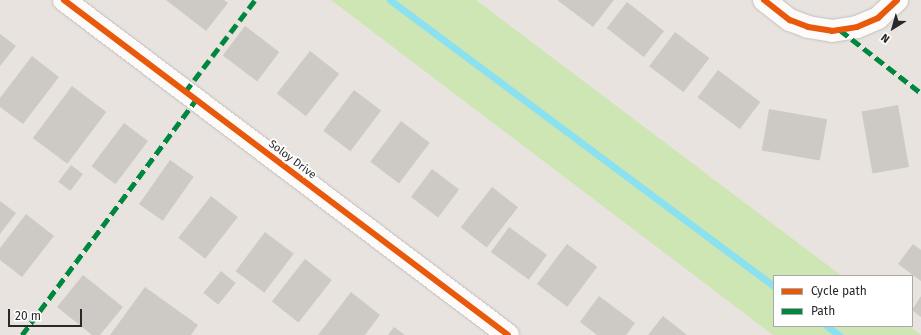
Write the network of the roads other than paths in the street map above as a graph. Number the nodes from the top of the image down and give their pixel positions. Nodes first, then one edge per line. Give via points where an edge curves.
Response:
1 (64, 0) edge
2 (764, 0) edge
3 (897, 0) edge
4 (508, 335) edge

1 - 4 street, Soloy Drive
2 - 3 street via 790,20 808,27 832,31 857,27 878,18

